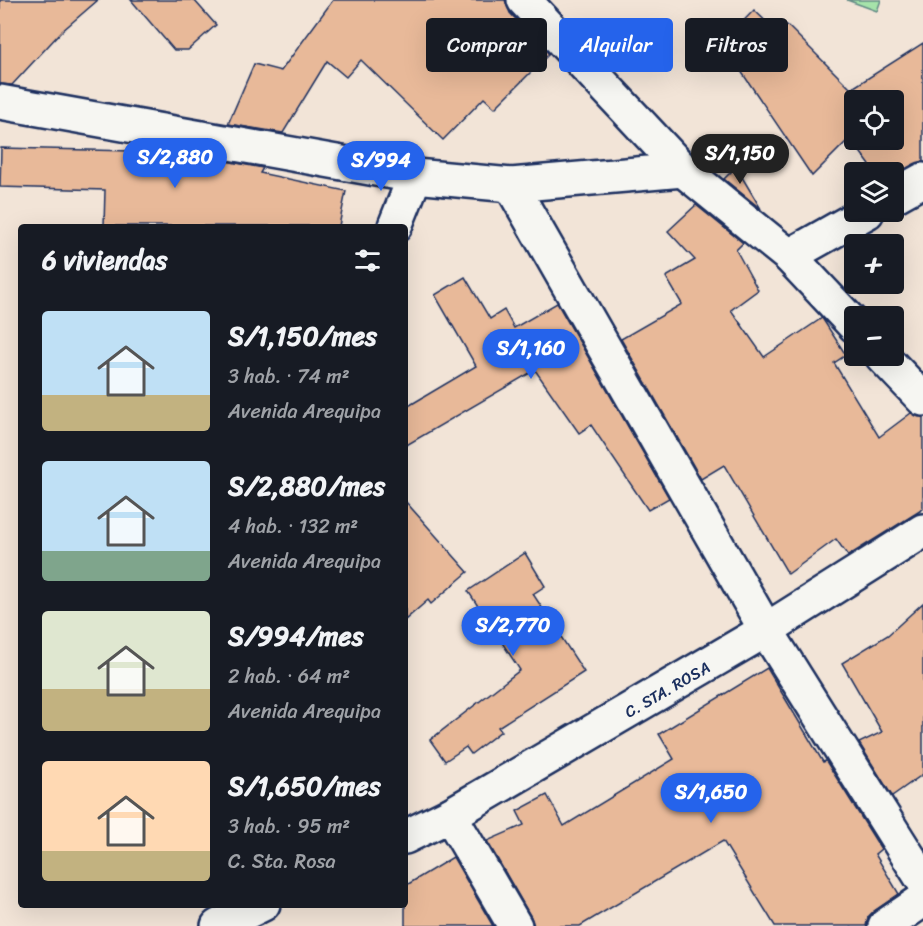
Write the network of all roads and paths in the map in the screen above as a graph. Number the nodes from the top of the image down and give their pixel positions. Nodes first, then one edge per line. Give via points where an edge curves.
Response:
1 (524, 0) edge
2 (0, 102) edge
3 (683, 170) junction
4 (415, 176) junction
5 (923, 180) edge
6 (511, 185) junction
7 (904, 190) edge
8 (849, 222) edge
9 (396, 224) edge
10 (789, 256) junction
11 (844, 315) edge
12 (892, 366) edge
13 (923, 399) edge
14 (923, 531) edge
15 (766, 630) junction
16 (450, 815) junction
17 (408, 836) edge
18 (923, 880) edge
19 (923, 900) edge
20 (208, 908) edge
21 (255, 908) edge
22 (208, 926) edge
23 (218, 926) edge
24 (515, 926) edge
25 (885, 926) edge

1 - 3 street
2 - 4 street
3 - 6 street
3 - 10 street
4 - 6 street
4 - 9 street
5 - 7 street
6 - 15 street
8 - 10 street
10 - 11 street
12 - 13 street
14 - 15 street, C. STA. ROSA
15 - 16 street, C. STA. ROSA
15 - 18 street
16 - 17 street, C. STA. ROSA
16 - 24 street
19 - 25 street
20 - 22 street
21 - 23 street

